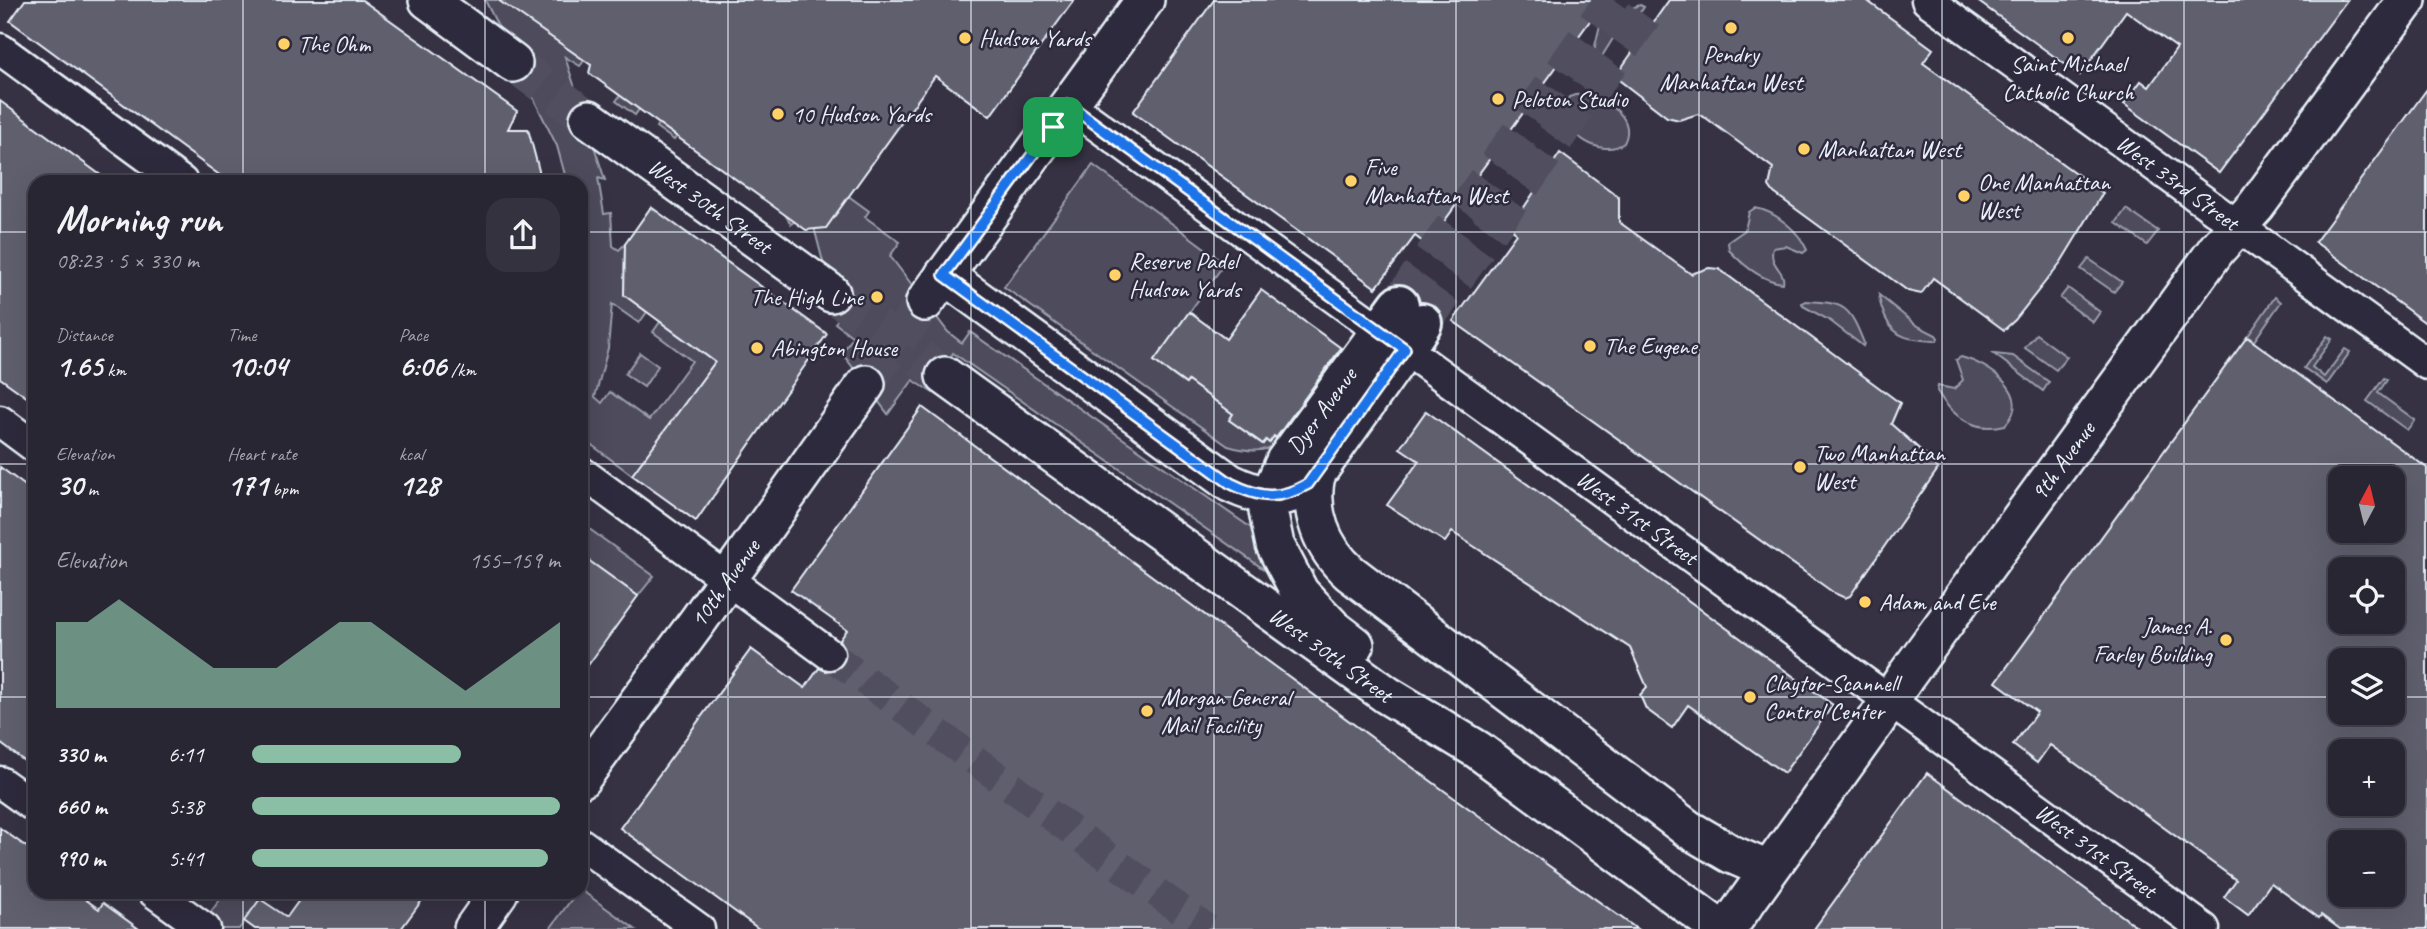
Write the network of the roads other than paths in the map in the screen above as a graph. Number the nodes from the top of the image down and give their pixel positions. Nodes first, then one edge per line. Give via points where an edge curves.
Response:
1 (428, 0) edge
2 (1145, 0) edge
3 (1927, 0) edge
4 (2407, 0) edge
5 (0, 49) edge
6 (513, 63) tunnel mouth
7 (1069, 105) junction
8 (589, 119) tunnel mouth
9 (172, 175) edge
10 (2238, 226) junction
11 (831, 293) tunnel mouth
12 (1402, 327) junction
13 (2427, 363) edge
14 (944, 376) tunnel mouth
15 (866, 384) tunnel mouth
16 (0, 421) edge
17 (28, 442) edge
18 (1316, 475) junction
19 (588, 477) edge
20 (1270, 497) junction
21 (728, 579) junction
22 (829, 654) tunnel mouth
23 (1890, 701) junction
24 (1478, 750) junction
25 (588, 769) edge
26 (0, 782) edge
27 (28, 802) edge
28 (588, 849) edge
29 (1768, 870) junction
30 (164, 899) edge
31 (494, 899) edge
32 (205, 929) edge
33 (473, 929) edge
34 (699, 929) edge
35 (1720, 929) edge
36 (1727, 929) edge
37 (2204, 929) edge

1 - 6 main road
2 - 7 main road
3 - 10 street, West 33rd Street
4 - 10 main road, 9th Avenue
5 - 9 street
7 - 12 street, West 31st Street
7 - 20 main road via 934,288 1230,483
8 - 11 main road, West 30th Street
10 - 13 street, West 33rd Street
10 - 23 main road, 9th Avenue
12 - 18 main road, Dyer Avenue
12 - 20 main road, Dyer Avenue via 1285,461
12 - 23 street, West 31st Street
14 - 24 main road, West 30th Street via 1387,695
15 - 21 main road, 10th Avenue
16 - 17 street
18 - 20 main road, Dyer Avenue via 1290,494
18 - 29 main road via 1313,495 1318,525 1334,557 1350,573 1688,829
19 - 21 street
20 - 24 main road, Dyer Avenue via 1271,533 1300,593 1333,628 1401,679
21 - 22 street
21 - 25 main road, 10th Avenue
23 - 29 main road, 9th Avenue
23 - 37 street, West 31st Street
24 - 35 main road, West 30th Street
26 - 27 street
28 - 34 street
29 - 36 main road, 9th Avenue
30 - 32 street
31 - 33 main road

